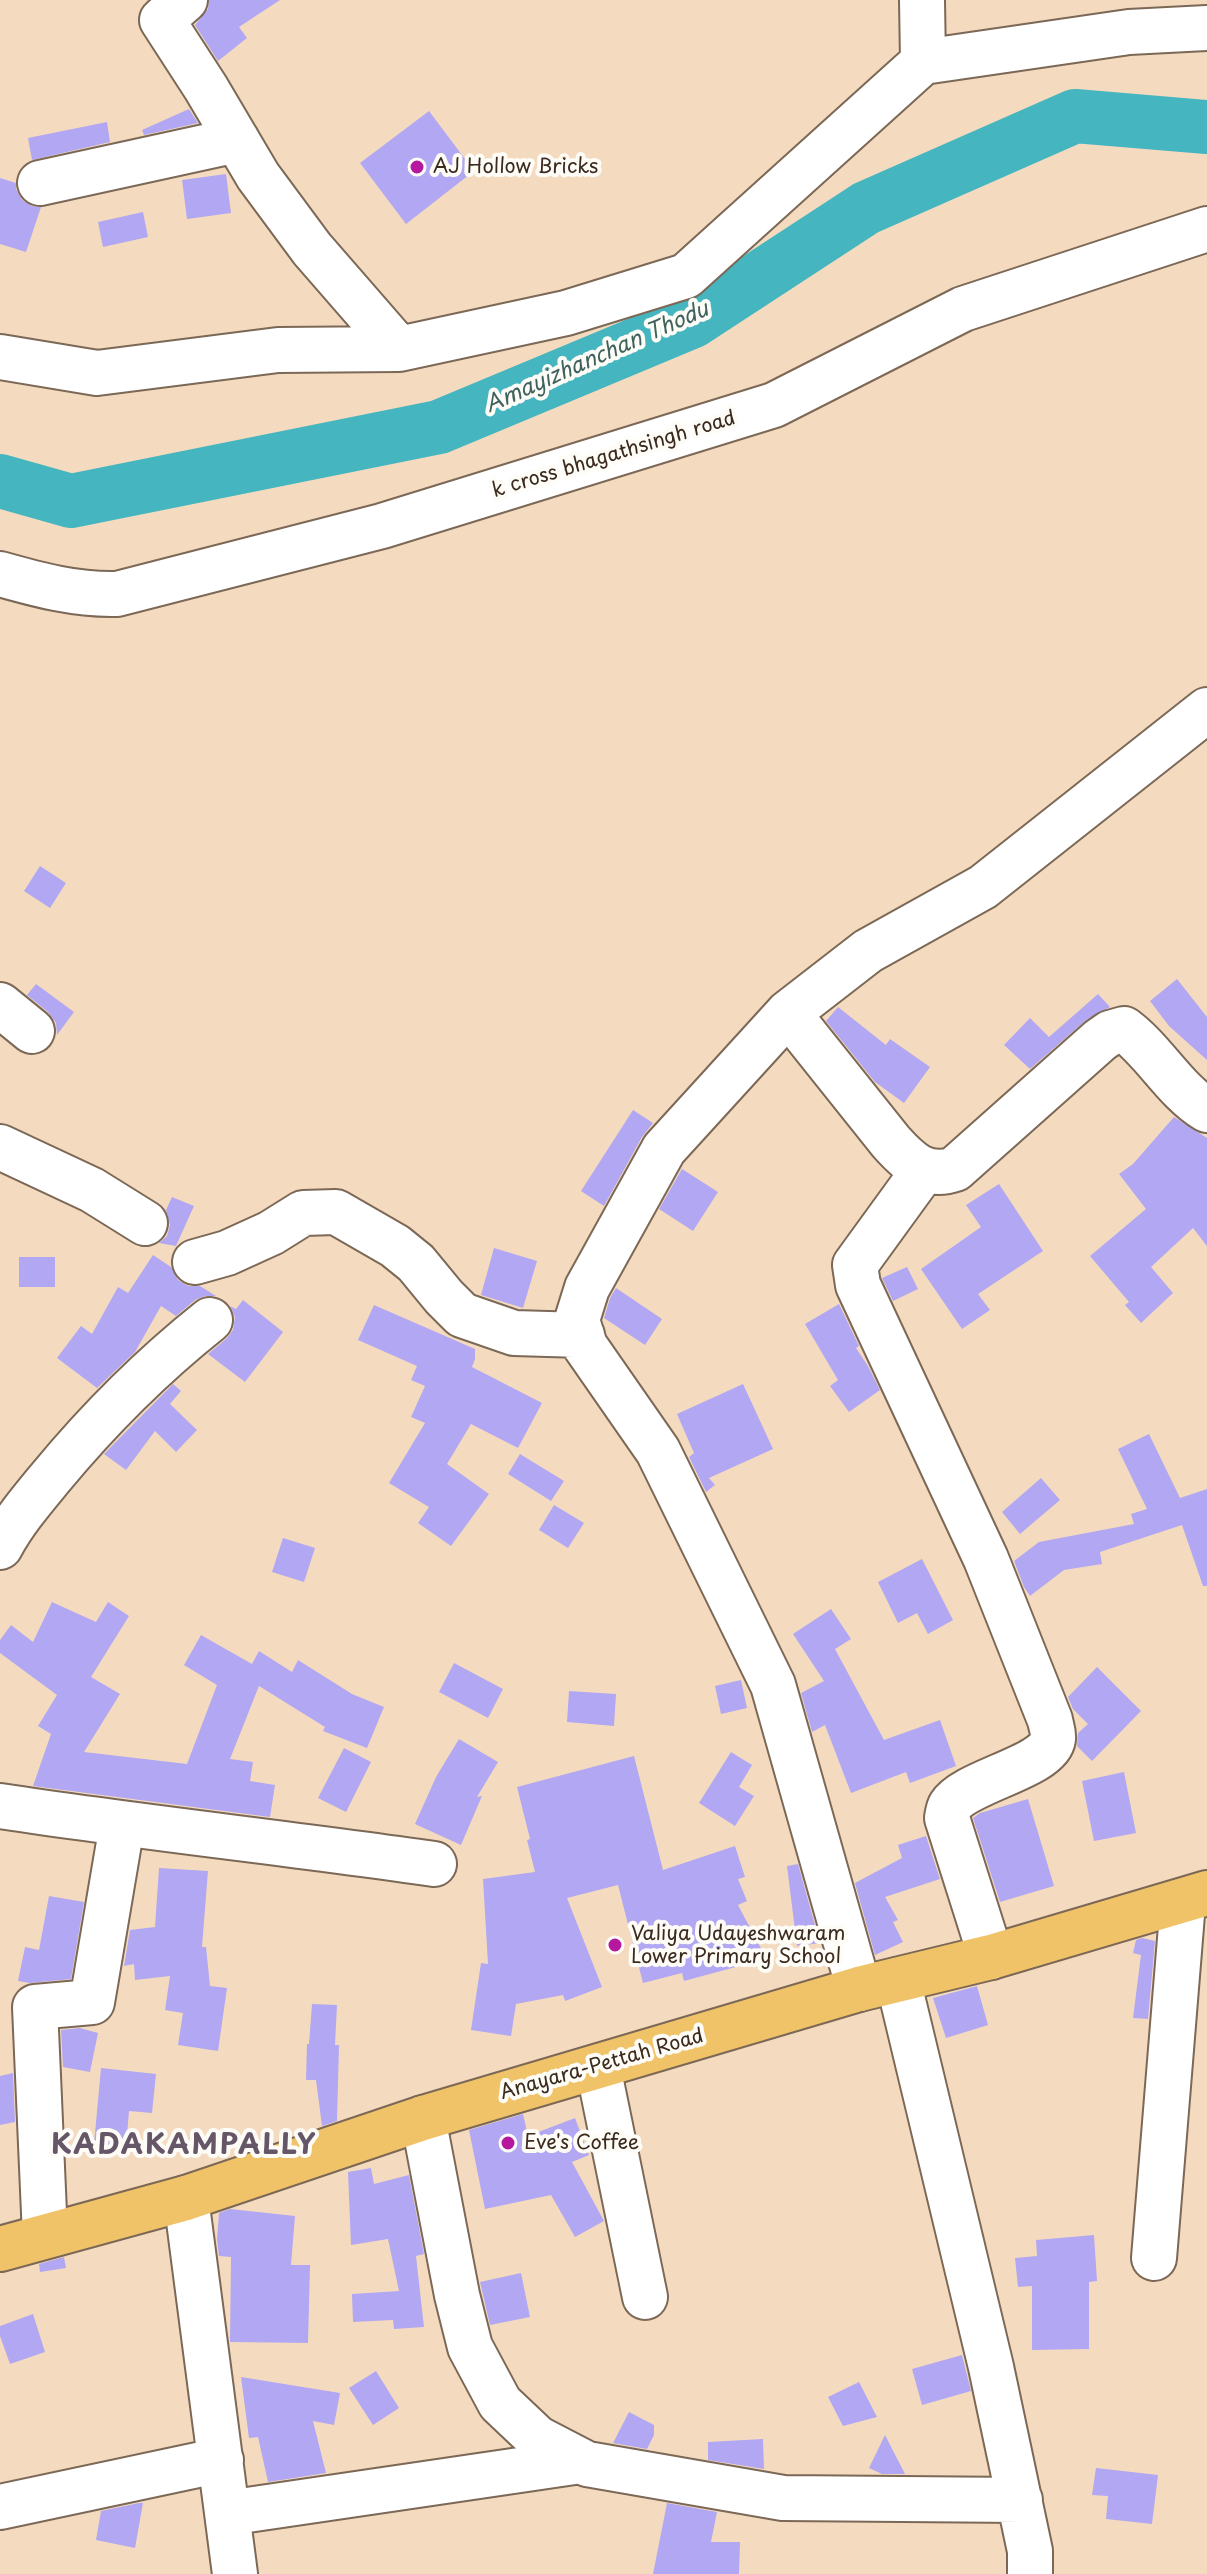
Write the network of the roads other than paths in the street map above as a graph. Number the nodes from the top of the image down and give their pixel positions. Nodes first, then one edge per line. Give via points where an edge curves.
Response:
1 (922, 0) edge
2 (165, 7) edge
3 (1207, 28) edge
4 (923, 62) junction
5 (237, 140) junction
6 (40, 183) dead end
7 (1207, 229) edge
8 (399, 349) junction
9 (0, 357) edge
10 (0, 574) edge
11 (1207, 710) edge
12 (788, 1013) junction
13 (1207, 1110) edge
14 (0, 1147) edge
15 (924, 1170) junction
16 (145, 1223) dead end
17 (195, 1262) dead end
18 (210, 1320) dead end
19 (582, 1335) junction
20 (0, 1547) edge
21 (0, 1806) edge
22 (122, 1825) junction
23 (434, 1864) dead end
24 (1195, 1898) edge
25 (991, 1957) junction
26 (879, 1985) junction
27 (598, 2067) junction
28 (423, 2118) junction
29 (186, 2198) junction
30 (45, 2236) junction
31 (0, 2249) edge
32 (1154, 2258) dead end
33 (645, 2297) dead end
34 (221, 2460) junction
35 (581, 2461) junction
36 (1020, 2500) junction
37 (0, 2507) edge
38 (227, 2513) junction
39 (235, 2574) edge
40 (1030, 2574) edge

1 - 4 street
2 - 5 street
3 - 4 street via 1129,32
4 - 8 street via 686,276 566,313
5 - 6 street
5 - 8 street via 312,249
7 - 10 street, k cross bhagathsingh road via 963,309 774,405 382,526 117,594 88,595
8 - 9 street via 278,350 97,373
11 - 12 street via 983,887 868,951
12 - 15 street via 891,1142
12 - 19 street via 664,1149 587,1288 577,1320
13 - 15 street via 1124,1029 1100,1040 955,1169
14 - 16 street via 92,1190
15 - 25 street via 855,1265 858,1285 986,1559 1054,1737 1049,1749 1033,1760 949,1807 947,1818
17 - 19 street via 227,1253 303,1213 336,1212 416,1263 462,1315 514,1333
18 - 20 street via 163,1357 89,1431 11,1525
19 - 26 street via 658,1451 773,1685
21 - 22 street
22 - 23 street
22 - 30 street via 92,2002 35,2007
24 - 25 main road, Anayara-Pettah Road
24 - 32 street
25 - 26 main road, Anayara-Pettah Road
26 - 27 main road, Anayara-Pettah Road
26 - 36 street via 991,2367
27 - 28 main road, Anayara-Pettah Road
27 - 33 street
28 - 29 main road, Anayara-Pettah Road
28 - 35 street via 470,2347 500,2403 537,2438
29 - 30 main road, Anayara-Pettah Road
29 - 34 street
30 - 31 main road, Anayara-Pettah Road
34 - 37 street
34 - 38 street
35 - 36 street via 783,2498
35 - 38 street
36 - 40 street
38 - 39 street

